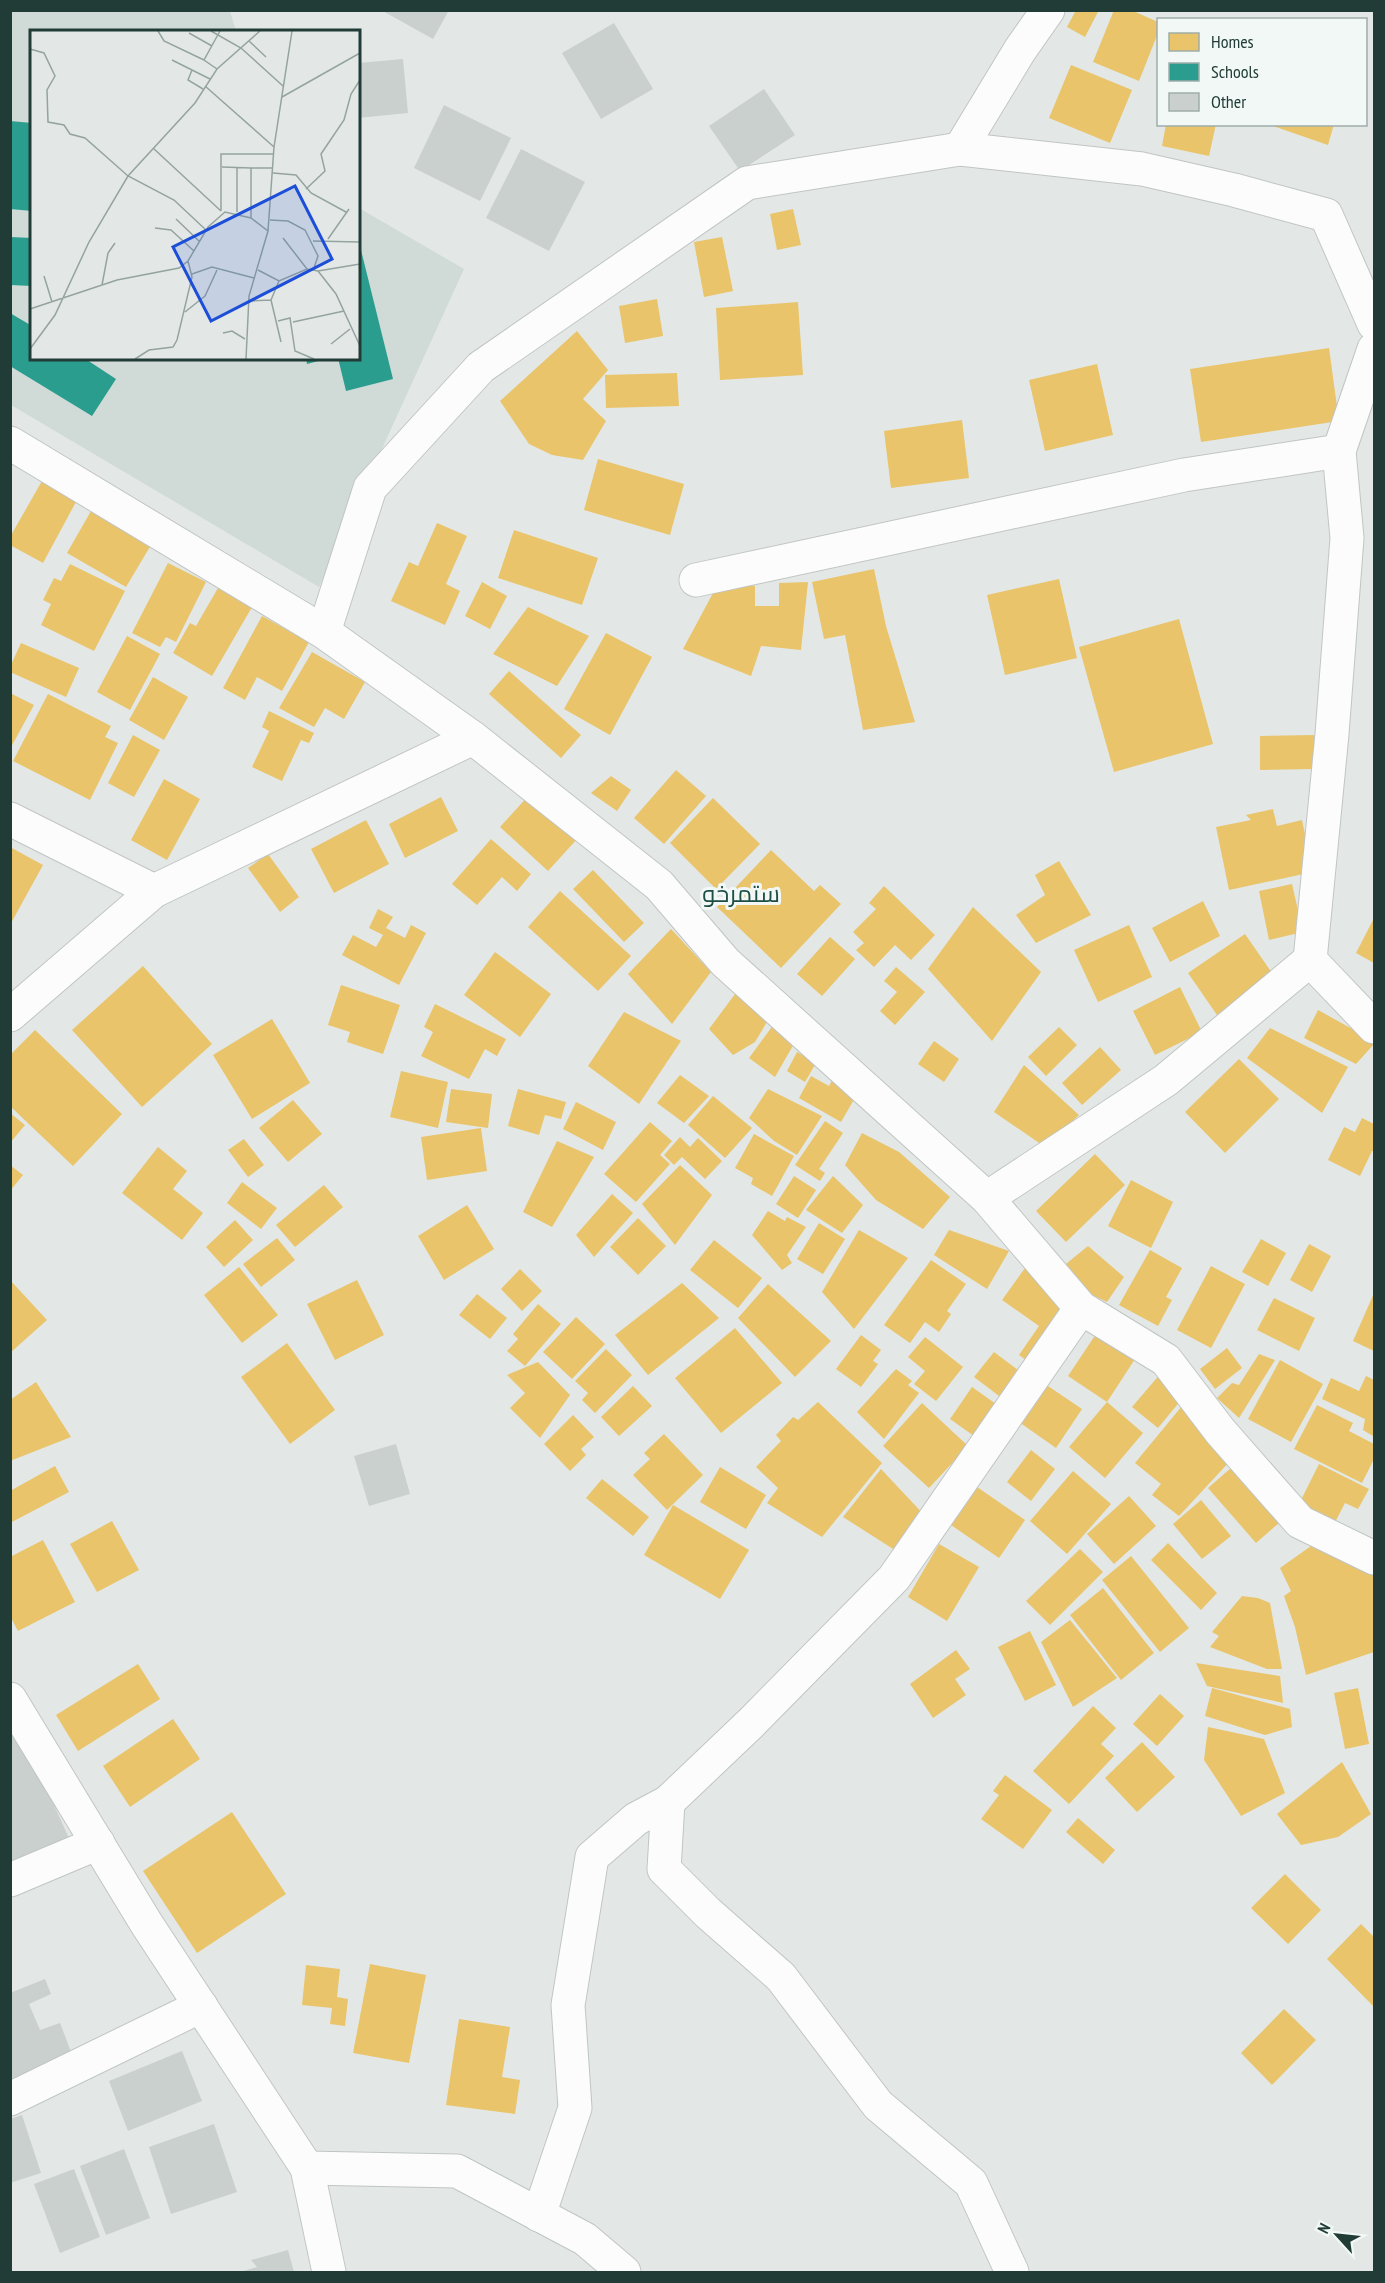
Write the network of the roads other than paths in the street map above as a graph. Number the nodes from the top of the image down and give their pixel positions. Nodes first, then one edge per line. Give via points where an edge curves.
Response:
1 (1048, 10) edge
2 (960, 149) junction
3 (1374, 324) edge
4 (1374, 350) edge
5 (10, 443) edge
6 (1338, 451) junction
7 (696, 580) dead end
8 (324, 632) junction
9 (473, 738) junction
10 (10, 819) edge
11 (154, 891) junction
12 (1310, 960) junction
13 (10, 1015) edge
14 (1374, 1028) edge
15 (987, 1198) junction
16 (1081, 1308) junction
17 (1374, 1558) edge
18 (10, 1699) edge
19 (668, 1802) junction
20 (98, 1843) junction
21 (10, 1880) edge
22 (201, 2006) junction
23 (10, 2099) edge
24 (307, 2168) junction
25 (539, 2215) junction
26 (329, 2272) edge
27 (624, 2272) edge
28 (1012, 2272) edge

1 - 2 street
2 - 3 street via 1142,170 1326,215
2 - 8 street via 747,183 481,367 370,488
4 - 6 street
5 - 8 street
6 - 7 street via 1184,475
6 - 12 street via 1347,538
8 - 9 street
9 - 11 street
9 - 15 street via 659,885 725,962
10 - 11 street
11 - 13 street
12 - 14 street
12 - 15 street via 1166,1080
15 - 16 street
16 - 17 street via 1166,1360 1220,1431 1300,1522
16 - 19 street via 894,1578
18 - 20 street
19 - 25 street via 636,1819 592,1857 568,2005 576,2108
19 - 28 street via 664,1869 781,1977 878,2105 971,2183
20 - 21 street
20 - 22 street
22 - 23 street
22 - 24 street
24 - 25 street via 457,2171
24 - 26 street
25 - 27 street via 585,2240

